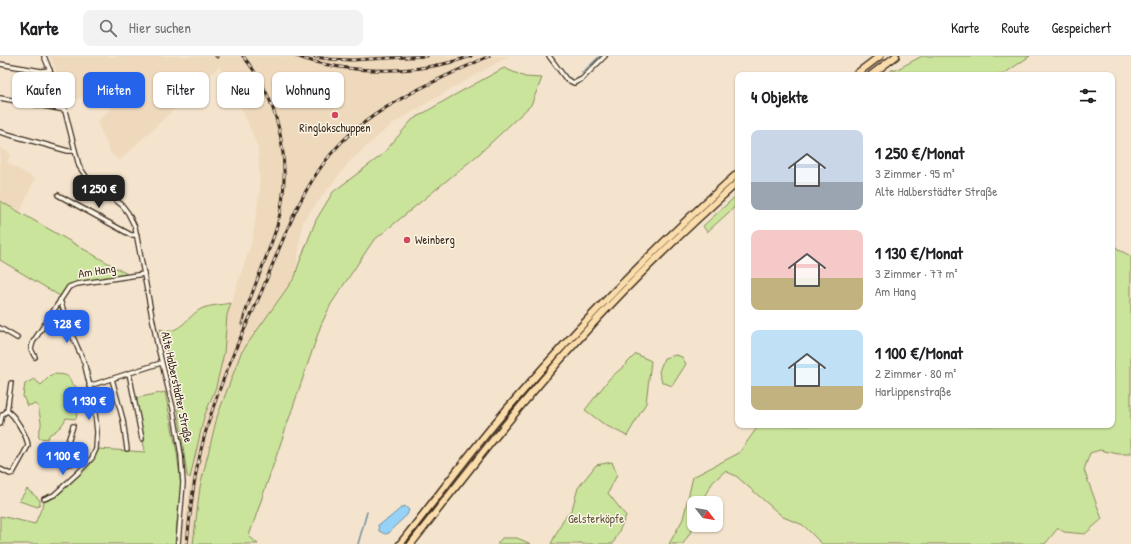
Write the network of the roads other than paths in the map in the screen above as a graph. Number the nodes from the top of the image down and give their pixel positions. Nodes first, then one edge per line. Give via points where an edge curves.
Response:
1 (44, 56) edge
2 (550, 56) edge
3 (605, 56) edge
4 (880, 56) edge
5 (896, 56) edge
6 (0, 64) edge
7 (50, 70) junction
8 (859, 72) edge
9 (875, 72) edge
10 (0, 98) edge
11 (64, 110) junction
12 (0, 132) edge
13 (75, 151) junction
14 (735, 176) edge
15 (735, 185) edge
16 (58, 195) dead end
17 (137, 235) junction
18 (144, 274) junction
19 (60, 300) junction
20 (0, 328) edge
21 (17, 338) dead end
22 (34, 358) dead end
23 (162, 363) junction
24 (129, 373) junction
25 (112, 379) junction
26 (11, 383) dead end
27 (89, 386) junction
28 (7, 411) junction
29 (0, 424) edge
30 (73, 426) dead end
31 (142, 439) dead end
32 (127, 449) dead end
33 (87, 462) junction
34 (0, 469) edge
35 (44, 499) dead end
36 (178, 544) edge
37 (400, 544) edge
38 (411, 544) edge

1 - 7 street, Alte Halberstädter Straße
2 - 3 street via 564,77 574,83 582,79
4 - 8 highway
5 - 9 highway
6 - 7 street via 41,71
7 - 11 street, Alte Halberstädter Straße
10 - 11 street
11 - 13 street, Alte Halberstädter Straße
12 - 13 street
13 - 17 street, Alte Halberstädter Straße via 82,172 125,209 133,221
14 - 37 highway via 664,242 583,324 507,409
15 - 38 highway via 669,246 578,340 501,429
16 - 17 street via 131,235
17 - 18 street, Alte Halberstädter Straße
18 - 19 street, Am Hang via 72,286
18 - 23 street, Alte Halberstädter Straße
19 - 22 street, Am Hang via 31,346
19 - 27 street via 84,362
20 - 21 street
23 - 24 street
23 - 36 street, Alte Halberstädter Straße via 176,425 183,473
24 - 25 street
24 - 31 street
25 - 27 street
25 - 32 street via 123,420
26 - 28 street
27 - 33 street via 94,403 97,432 96,449
28 - 29 street via 2,415
28 - 34 street via 13,414 28,446 13,473
30 - 33 street via 61,463 64,465
33 - 35 street via 54,494

